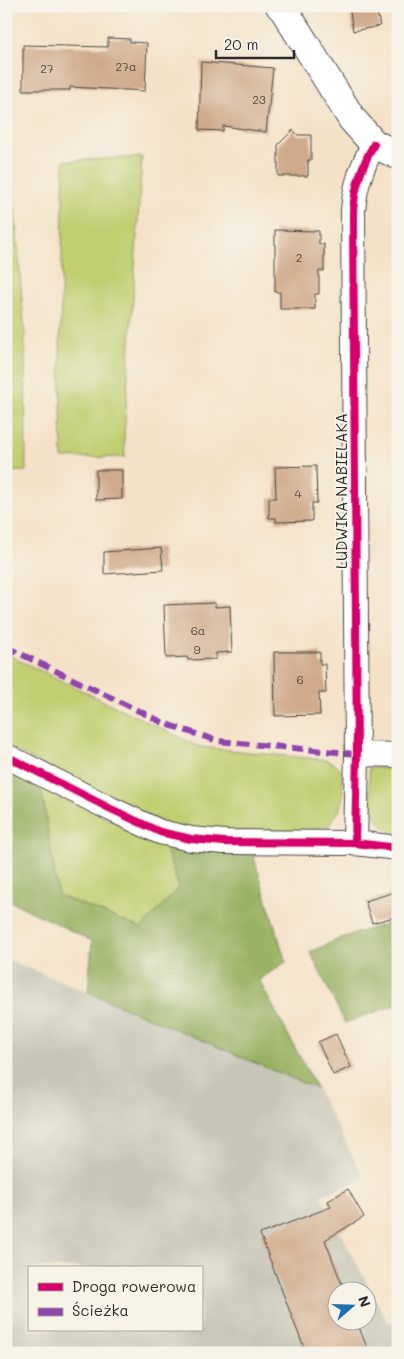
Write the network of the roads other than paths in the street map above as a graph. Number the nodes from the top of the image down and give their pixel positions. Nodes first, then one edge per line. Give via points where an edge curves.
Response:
1 (280, 6) edge
2 (386, 149) edge
3 (357, 754) junction
4 (398, 755) edge
5 (6, 756) edge
6 (355, 843) junction
7 (398, 848) edge

1 - 2 street via 352,119
2 - 3 street, LUDWIKA NABIELAKA via 360,171 353,210
3 - 4 street
3 - 6 street, LUDWIKA NABIELAKA
5 - 6 street via 160,832 224,842
6 - 7 street

